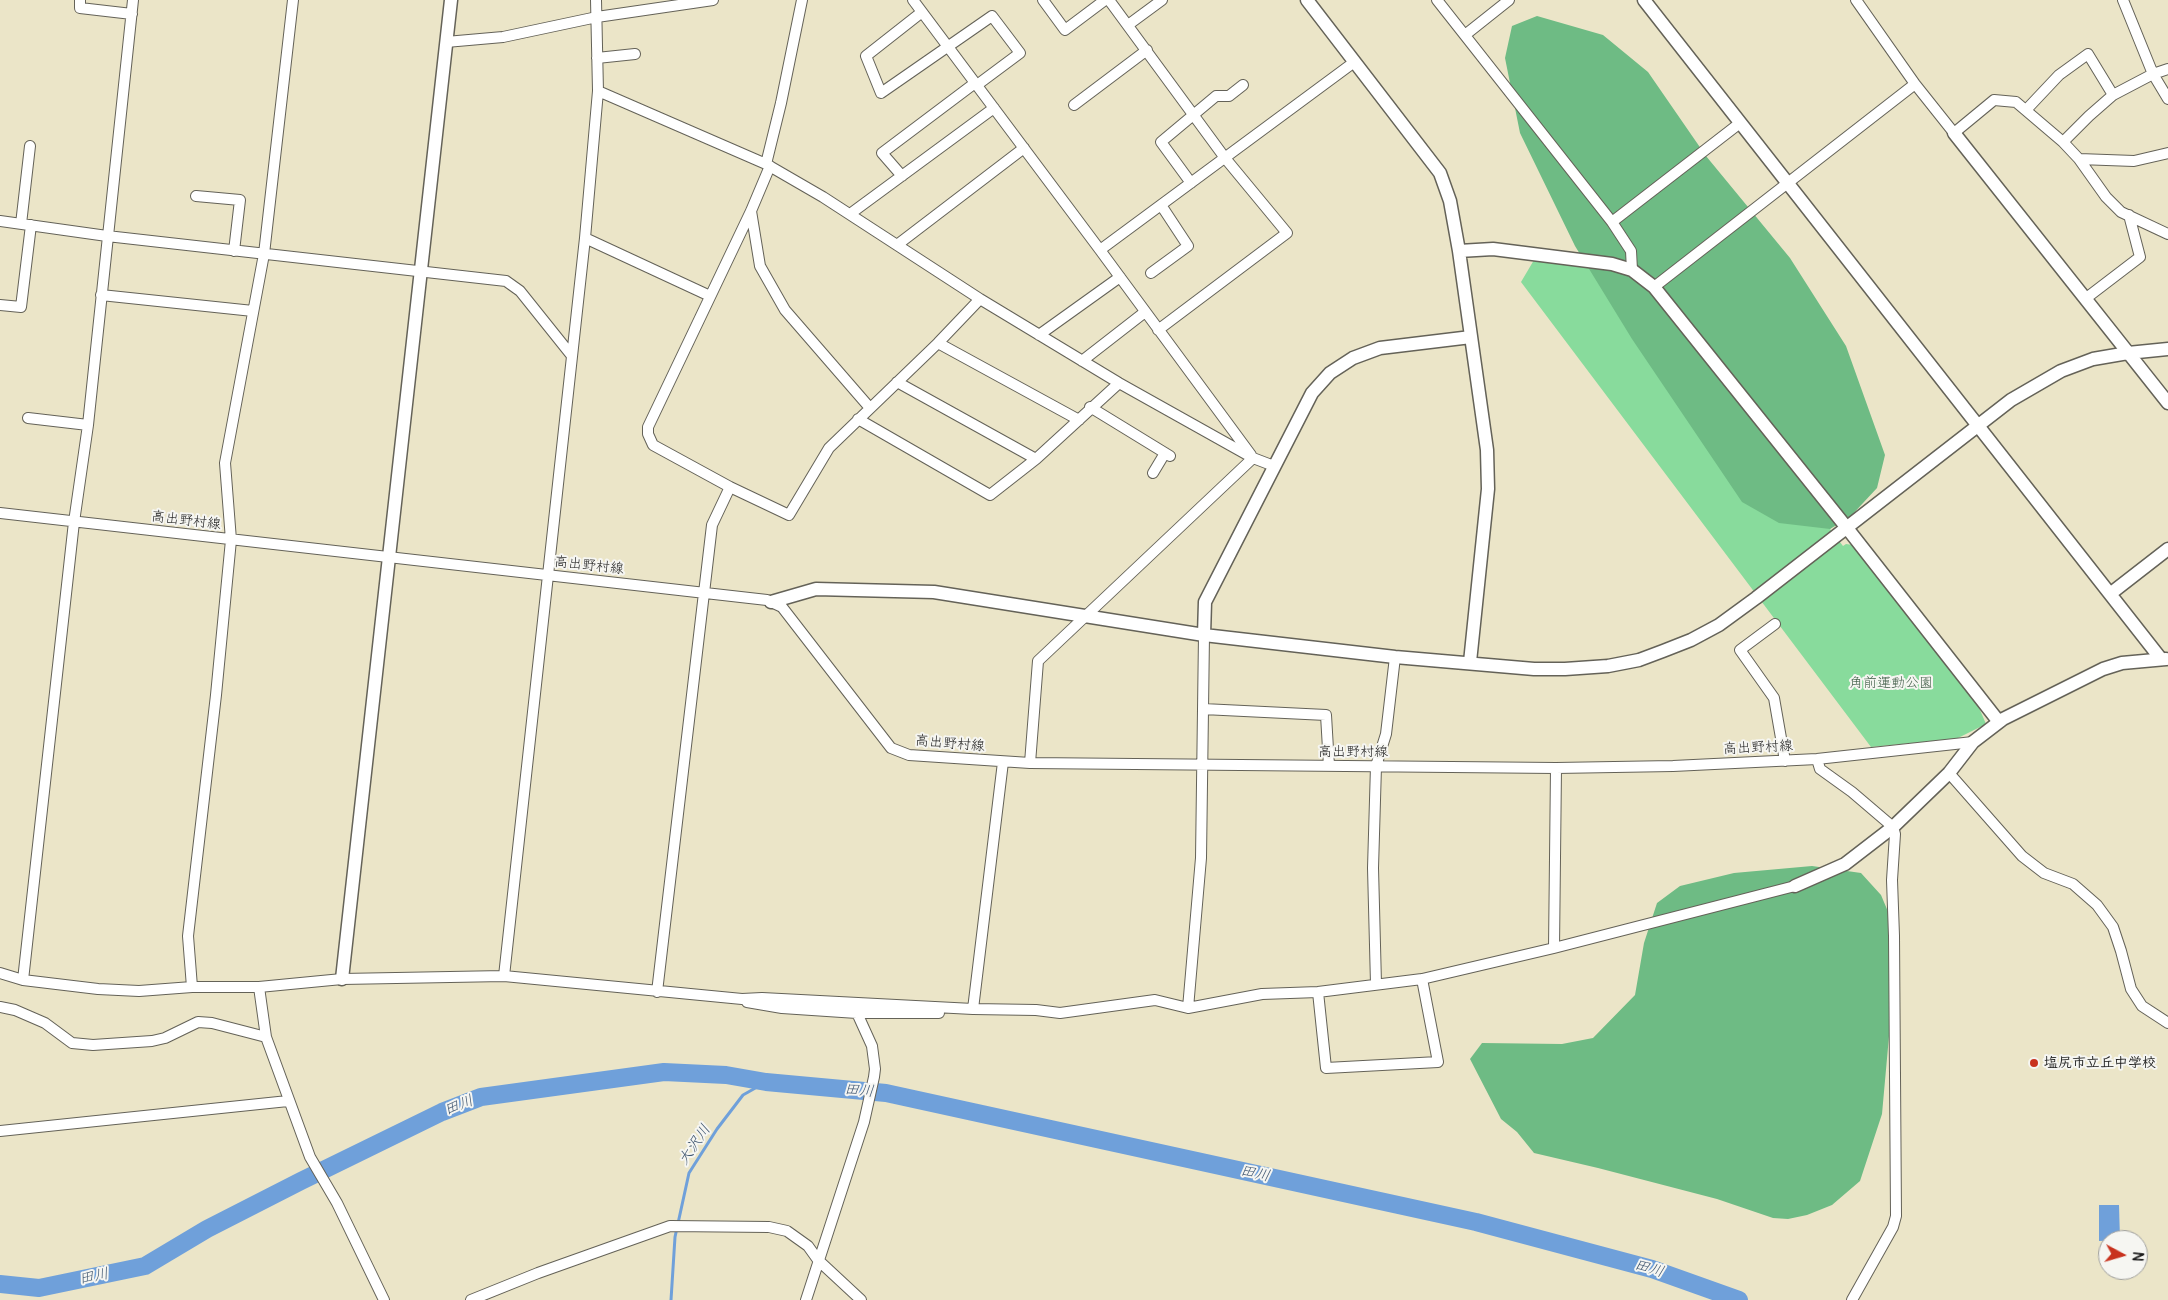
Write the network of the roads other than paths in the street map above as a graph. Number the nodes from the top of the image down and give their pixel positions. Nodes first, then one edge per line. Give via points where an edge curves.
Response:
1 (80, 0) edge
2 (133, 0) edge
3 (293, 0) edge
4 (451, 0) edge
5 (596, 0) edge
6 (713, 0) edge
7 (802, 0) edge
8 (913, 0) edge
9 (1043, 0) edge
10 (1107, 0) edge
11 (1162, 0) edge
12 (1307, 0) edge
13 (1437, 0) edge
14 (1510, 0) edge
15 (1644, 0) edge
16 (1856, 0) edge
17 (2123, 0) edge
18 (922, 12) junction
19 (132, 14) junction
20 (597, 17) junction
21 (1128, 25) junction
22 (1464, 35) junction
23 (446, 42) junction
24 (948, 47) junction
25 (1147, 50) junction
26 (635, 54) dead end
27 (597, 58) junction
28 (1354, 63) junction
29 (2168, 69) edge
30 (2152, 74) junction
31 (976, 84) junction
32 (1915, 84) junction
33 (1243, 85) dead end
34 (598, 91) junction
35 (2113, 96) junction
36 (2168, 99) edge
37 (1074, 105) dead end
38 (994, 108) junction
39 (2026, 110) junction
40 (1193, 114) junction
41 (1740, 122) junction
42 (1954, 133) junction
43 (2063, 142) junction
44 (30, 146) dead end
45 (1024, 148) junction
46 (2168, 153) edge
47 (1225, 158) junction
48 (2079, 160) junction
49 (768, 165) junction
50 (902, 176) junction
51 (1191, 183) junction
52 (1787, 183) junction
53 (196, 196) dead end
54 (1161, 206) junction
55 (751, 211) junction
56 (850, 214) junction
57 (2129, 215) junction
58 (1612, 222) junction
59 (0, 224) edge
60 (26, 225) junction
61 (2168, 234) edge
62 (107, 236) junction
63 (584, 238) junction
64 (897, 245) junction
65 (1100, 250) junction
66 (234, 251) junction
67 (1459, 251) junction
68 (264, 254) junction
69 (1632, 270) junction
70 (420, 271) junction
71 (1151, 273) dead end
72 (1120, 277) junction
73 (1654, 287) junction
74 (100, 295) junction
75 (710, 296) junction
76 (2085, 298) junction
77 (980, 299) junction
78 (0, 305) edge
79 (253, 311) junction
80 (1145, 312) junction
81 (1158, 330) junction
82 (1039, 335) junction
83 (1471, 337) junction
84 (938, 343) junction
85 (2168, 349) edge
86 (2128, 353) junction
87 (572, 356) junction
88 (1082, 360) junction
89 (897, 382) junction
90 (1119, 383) junction
91 (2168, 404) edge
92 (870, 408) junction
93 (1091, 408) junction
94 (28, 418) dead end
95 (858, 419) junction
96 (1079, 420) junction
97 (88, 425) junction
98 (1977, 426) junction
99 (1253, 458) junction
100 (1036, 459) junction
101 (1274, 466) junction
102 (1153, 473) dead end
103 (730, 487) junction
104 (0, 513) edge
105 (74, 522) junction
106 (1847, 528) junction
107 (231, 540) junction
108 (2168, 549) edge
109 (388, 556) junction
110 (547, 575) junction
111 (704, 593) junction
112 (2110, 594) junction
113 (771, 602) junction
114 (1085, 616) junction
115 (1775, 624) dead end
116 (1204, 635) junction
117 (1395, 657) junction
118 (2164, 659) edge
119 (1470, 662) junction
120 (1202, 709) junction
121 (1999, 722) junction
122 (1973, 742) junction
123 (1817, 759) junction
124 (1785, 761) junction
125 (1003, 762) junction
126 (1030, 763) junction
127 (1202, 766) junction
128 (1328, 766) junction
129 (1376, 766) junction
130 (1556, 768) junction
131 (1950, 773) junction
132 (1893, 828) junction
133 (1795, 886) joint
134 (1554, 948) junction
135 (0, 973) edge
136 (504, 976) junction
137 (342, 979) junction
138 (1422, 979) junction
139 (23, 980) junction
140 (1376, 984) junction
141 (259, 986) junction
142 (192, 987) junction
143 (657, 992) junction
144 (1318, 992) junction
145 (742, 999) junction
146 (0, 1007) edge
147 (1188, 1008) junction
148 (973, 1009) junction
149 (857, 1013) junction
150 (2168, 1023) edge
151 (266, 1037) junction
152 (288, 1101) junction
153 (0, 1131) edge
154 (818, 1260) junction
155 (384, 1300) edge
156 (471, 1300) edge
157 (806, 1300) edge
158 (861, 1300) edge
159 (1852, 1300) edge

1 - 19 street via 80,8
2 - 19 street
3 - 68 street
4 - 23 street
5 - 20 street
6 - 20 street
7 - 49 street
8 - 18 street
9 - 10 street via 1065,30
10 - 21 street
11 - 21 street
12 - 28 street
13 - 22 street
14 - 22 street
15 - 41 street
16 - 32 street
17 - 30 street
18 - 24 street
18 - 24 street via 866,56 882,93
19 - 62 street
20 - 23 street via 503,37
20 - 27 street
21 - 25 street
22 - 58 street
23 - 70 street
24 - 31 street
24 - 31 street via 992,16 1020,53
25 - 37 street
25 - 40 street
26 - 27 street
27 - 34 street
28 - 47 street
28 - 67 street via 1440,173 1450,201
29 - 30 street
30 - 35 street
30 - 36 street
31 - 38 street
31 - 50 street via 882,153
32 - 42 street
32 - 52 street
33 - 40 street via 1229,96 1216,96
34 - 49 street
34 - 63 street
35 - 39 street via 2088,54 2059,74
35 - 43 street
38 - 45 street
38 - 50 street
39 - 42 street via 2016,102 1994,100
39 - 43 street
40 - 47 street
40 - 51 street via 1161,142
41 - 52 street
41 - 58 street
42 - 76 street
43 - 48 street
44 - 60 street
45 - 64 street
45 - 65 street
46 - 48 street via 2134,161
47 - 51 street
47 - 81 street via 1286,233
48 - 57 street via 2106,198
49 - 55 street
49 - 56 street
50 - 56 street
51 - 54 street
52 - 73 street
52 - 98 street
53 - 66 street via 240,200
54 - 65 street
54 - 71 street via 1188,246
55 - 75 street
55 - 92 street via 760,266 786,310
56 - 64 street
57 - 61 street
57 - 76 street via 2140,257
58 - 69 street via 1631,251
59 - 60 street
60 - 62 street
60 - 78 street via 21,308
62 - 66 street
62 - 74 street
63 - 75 street
63 - 87 street
64 - 77 street
65 - 72 street
66 - 68 street
67 - 69 street via 1509,250 1612,264
67 - 83 street
68 - 70 street
68 - 79 street
69 - 73 street
70 - 87 street via 506,281 520,291
70 - 109 street
72 - 80 street
72 - 82 street
73 - 106 street
74 - 79 street
74 - 97 street
75 - 103 street via 648,434 653,445
76 - 86 street
77 - 82 street
77 - 84 street
79 - 107 street via 224,463
80 - 81 street
80 - 88 street
81 - 99 street
82 - 88 street
83 - 101 street via 1380,348 1354,358 1330,373 1312,393
83 - 119 street via 1487,450 1488,489
84 - 89 street
84 - 96 street
85 - 86 street
86 - 91 street
86 - 98 street via 2093,359 2061,371 2011,400
87 - 110 street
88 - 90 street
89 - 92 street
89 - 100 street
90 - 93 street
90 - 99 street
92 - 95 street
93 - 96 street
93 - 102 street via 1167,455
94 - 97 street
95 - 100 street via 990,495
95 - 103 street via 829,448 789,515
96 - 100 street
97 - 105 street
98 - 106 street
98 - 112 street
99 - 101 street
99 - 114 street
101 - 116 street via 1205,602
103 - 111 street via 712,525
104 - 105 street, 高出野村線
105 - 107 street, 高出野村線
105 - 139 street
106 - 119 street via 1719,625 1647,657 1608,666 1565,669
106 - 121 street
107 - 109 street, 高出野村線
107 - 142 street via 188,936
108 - 112 street
109 - 110 street, 高出野村線
109 - 137 street
110 - 111 street, 高出野村線
110 - 136 street
111 - 113 street, 高出野村線
111 - 143 street
112 - 118 street
113 - 114 street via 816,589 934,592
113 - 125 street, 高出野村線 via 782,607 891,748 909,755
114 - 116 street
114 - 126 street via 1038,661
115 - 124 street via 1740,650 1774,698
116 - 117 street
116 - 120 street
117 - 119 street
117 - 129 street via 1386,734
118 - 121 street via 2122,663 2103,669
120 - 127 street
120 - 128 street via 1326,715
121 - 122 street
122 - 123 street, 高出野村線
122 - 131 street
123 - 124 street, 高出野村線
123 - 132 street via 1820,769
124 - 130 street, 高出野村線
125 - 126 street, 高出野村線
125 - 148 street
126 - 127 street, 高出野村線
127 - 128 street, 高出野村線
127 - 147 street via 1201,858
128 - 129 street, 高出野村線
129 - 130 street, 高出野村線
129 - 140 street via 1373,868
130 - 134 street
131 - 132 street
131 - 150 street via 2022,856 2044,873 2073,884 2097,905 2113,927 2131,989 2142,1006
132 - 133 street via 1844,864
132 - 159 street via 1896,1216
133 - 134 street
134 - 138 street
135 - 139 street
136 - 137 street
136 - 143 street
137 - 141 street
138 - 140 street
138 - 144 street via 1438,1062 1326,1068
139 - 142 street via 131,991
140 - 144 street
141 - 142 street
141 - 151 street
143 - 145 street
144 - 147 street via 1262,994
145 - 148 street
145 - 149 street via 749,1004
146 - 151 street via 45,1023 72,1043 93,1045 152,1041 198,1022
147 - 148 street via 1156,1000 1060,1013
148 - 149 street via 954,1013
149 - 154 street via 872,1046 874,1078 864,1122
151 - 152 street
152 - 153 street
152 - 155 street via 312,1161
154 - 156 street via 808,1246 786,1230 670,1226
154 - 157 street
154 - 158 street

